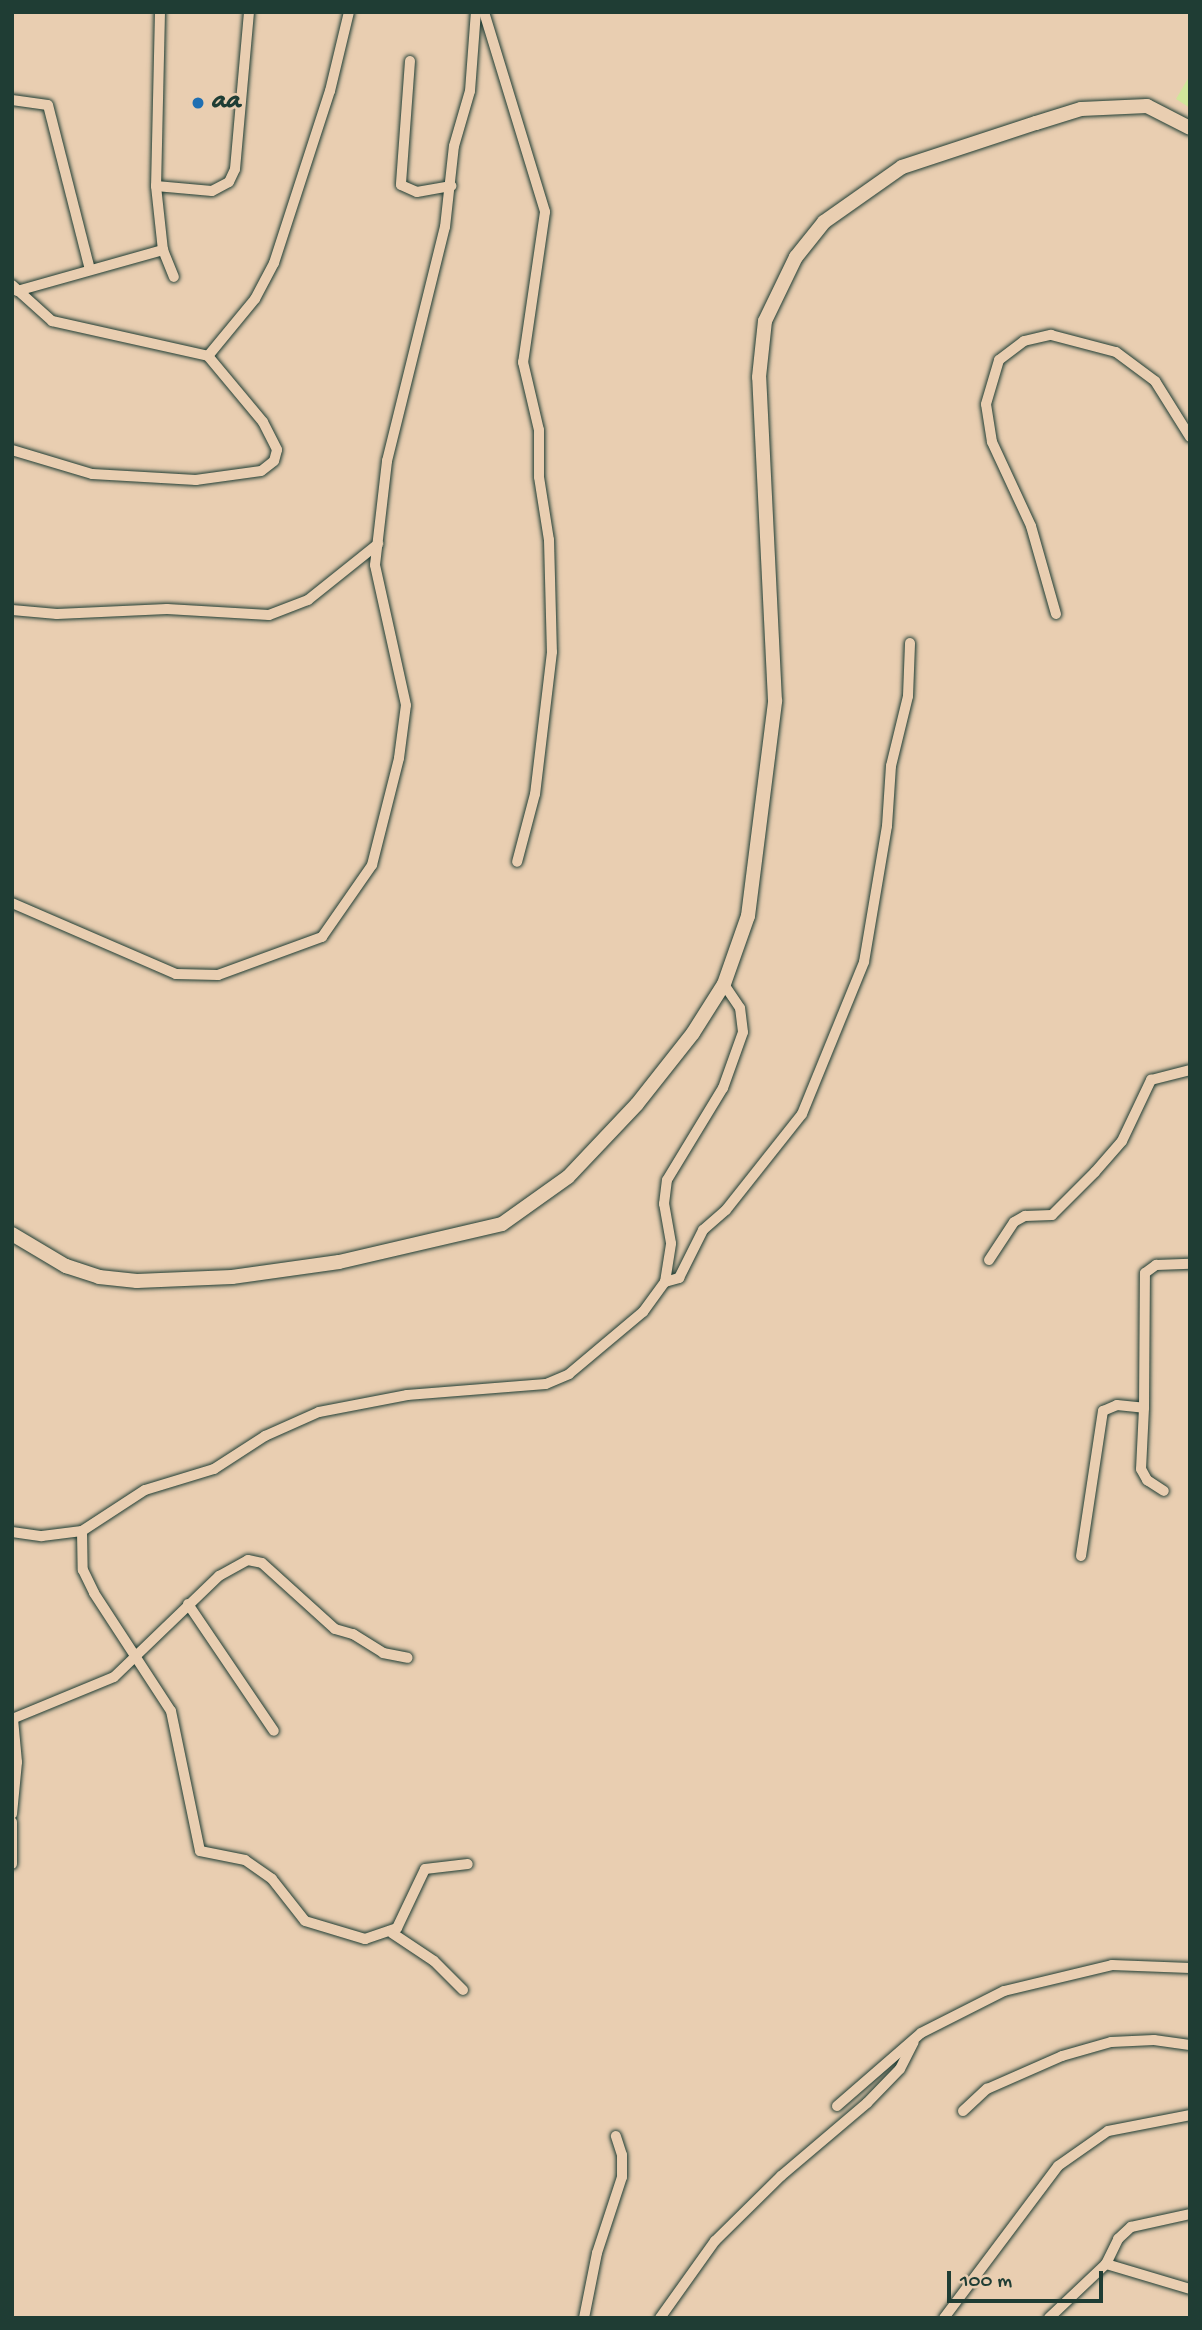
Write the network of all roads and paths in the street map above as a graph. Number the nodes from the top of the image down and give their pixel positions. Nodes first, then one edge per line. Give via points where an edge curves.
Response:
1 (160, 12) edge
2 (249, 12) edge
3 (349, 12) edge
4 (476, 12) edge
5 (484, 12) edge
6 (410, 61) dead end
7 (12, 100) edge
8 (1190, 128) edge
9 (156, 186) junction
10 (451, 186) junction
11 (163, 250) junction
12 (90, 270) junction
13 (174, 277) dead end
14 (15, 288) edge
15 (208, 356) junction
16 (1190, 437) edge
17 (12, 450) edge
18 (378, 544) junction
19 (12, 610) edge
20 (1056, 614) dead end
21 (910, 643) dead end
22 (517, 862) dead end
23 (12, 902) edge
24 (724, 984) junction
25 (1190, 1070) edge
26 (12, 1234) edge
27 (989, 1260) dead end
28 (1190, 1264) edge
29 (665, 1282) junction
30 (1144, 1408) junction
31 (1164, 1490) dead end
32 (82, 1531) junction
33 (12, 1532) edge
34 (1081, 1556) dead end
35 (188, 1604) junction
36 (136, 1656) junction
37 (408, 1658) dead end
38 (13, 1719) edge
39 (274, 1731) dead end
40 (12, 1814) edge
41 (12, 1822) edge
42 (12, 1864) edge
43 (468, 1864) dead end
44 (392, 1933) junction
45 (1190, 1968) edge
46 (463, 1990) dead end
47 (915, 2039) junction
48 (1190, 2045) edge
49 (837, 2106) dead end
50 (963, 2111) dead end
51 (1190, 2115) edge
52 (616, 2136) dead end
53 (1190, 2214) edge
54 (1106, 2264) junction
55 (1190, 2289) edge
56 (583, 2318) edge
57 (660, 2318) edge
58 (944, 2318) edge
59 (1049, 2318) edge

1 - 9 street
2 - 9 street via 232,178 212,191
3 - 15 street via 326,103 274,263 250,307
4 - 10 street via 470,91 454,146
5 - 22 street via 545,212 523,362 539,430 539,477 550,540 552,652 538,780
6 - 10 street via 401,186 417,192
7 - 12 street via 48,105
8 - 24 main road via 1147,106 1095,107 1036,123 902,167 824,222 796,257 770,309 761,349 759,410 775,701 754,884
9 - 11 street
10 - 18 street via 440,251 397,407
11 - 12 street
11 - 13 street
12 - 14 street
14 - 15 street via 52,321
15 - 17 street via 274,438 277,455 261,471 196,480 121,477 65,468
16 - 20 street via 1155,382 1116,352 1051,335 1024,341 999,360 986,404 992,442 1031,526
18 - 19 street via 316,595 276,614
18 - 23 street via 378,585 404,692 405,722 375,858 328,933 244,968 190,976 156,966
21 - 29 street via 908,696 891,766 887,826 864,962 802,1114 726,1210 703,1230 679,1278
24 - 26 main road via 693,1033 637,1104 568,1177 502,1224 339,1262 232,1277 137,1282 82,1272
24 - 29 street via 740,1008 743,1032 723,1088 667,1180 664,1203 671,1243
25 - 27 street via 1151,1080 1122,1141 1074,1195 1052,1216 1025,1216 1014,1222
28 - 30 street via 1156,1265 1145,1273
29 - 32 street via 643,1312 557,1381 407,1395 311,1414 265,1436 214,1469 136,1494
30 - 31 street via 1141,1469 1147,1480
30 - 34 street via 1117,1405 1103,1411
32 - 33 street via 42,1536
32 - 36 street via 83,1570
35 - 36 street
35 - 37 street via 238,1563 254,1560 335,1629 353,1634 383,1653
35 - 39 street
36 - 38 street via 102,1684
36 - 44 street via 171,1711 200,1851 228,1854 261,1868 298,1915 315,1927 365,1939
38 - 40 street via 17,1762
41 - 42 street
43 - 44 street via 425,1869
44 - 46 street via 434,1961
45 - 47 street via 1112,1965 1057,1976 1004,1991
47 - 49 street
47 - 57 street via 900,2069 715,2241
48 - 50 street via 1154,2040 1111,2042 1086,2049 987,2089
51 - 58 street via 1108,2131 1058,2166
52 - 56 street via 622,2177 597,2253
53 - 54 street via 1131,2227 1118,2239
54 - 55 street
54 - 59 street

